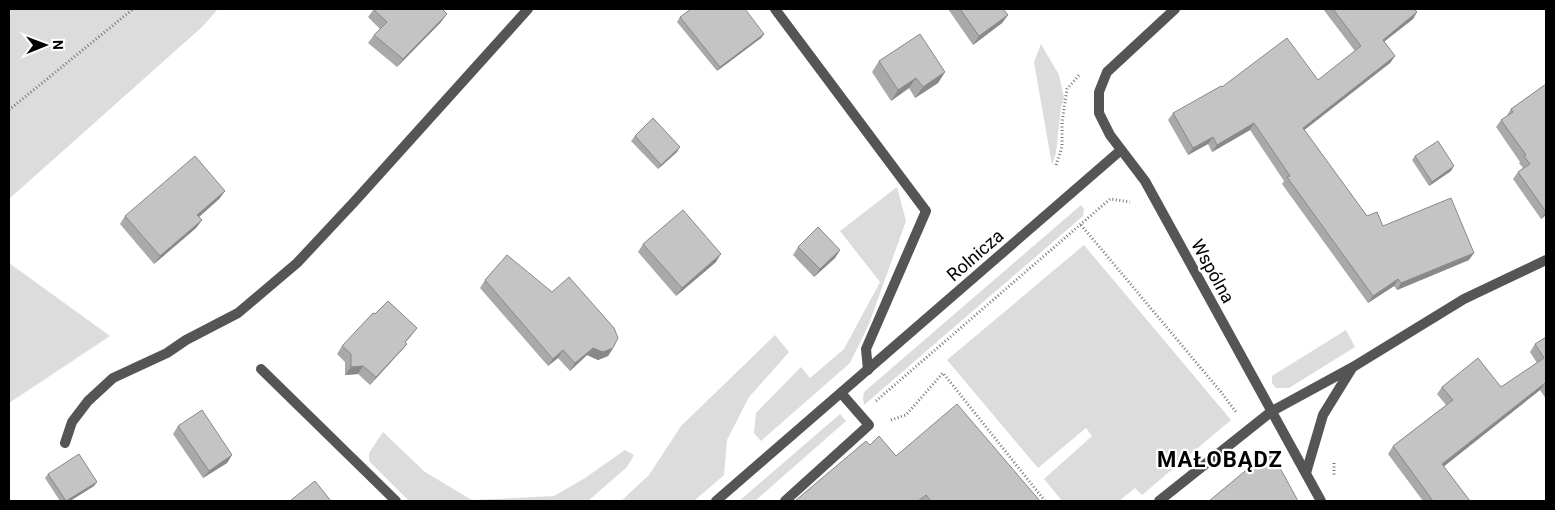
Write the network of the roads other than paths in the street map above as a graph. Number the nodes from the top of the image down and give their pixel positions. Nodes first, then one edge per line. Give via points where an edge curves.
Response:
1 (528, 9) edge
2 (775, 9) edge
3 (1175, 9) edge
4 (1121, 150) junction
5 (1546, 260) edge
6 (1353, 367) junction
7 (261, 369) dead end
8 (868, 370) junction
9 (841, 394) junction
10 (1272, 411) junction
11 (65, 443) dead end
12 (1306, 472) junction
13 (396, 501) edge
14 (716, 501) edge
15 (785, 501) edge
16 (1159, 501) edge
17 (1321, 501) edge

1 - 11 street via 297,262 238,313 167,353 113,378 88,401 72,422
2 - 8 street via 926,210 866,349
3 - 4 street via 1107,72 1099,92 1099,113
4 - 8 street, Rolnicza
4 - 10 street, Wspólna via 1145,181
5 - 6 street via 1464,299
6 - 10 street
6 - 12 street via 1323,415
7 - 13 street
8 - 9 street, Rolnicza
9 - 14 street, Rolnicza
9 - 15 street via 869,425
10 - 12 street, Wspólna
10 - 16 street
12 - 17 street, Wspólna

